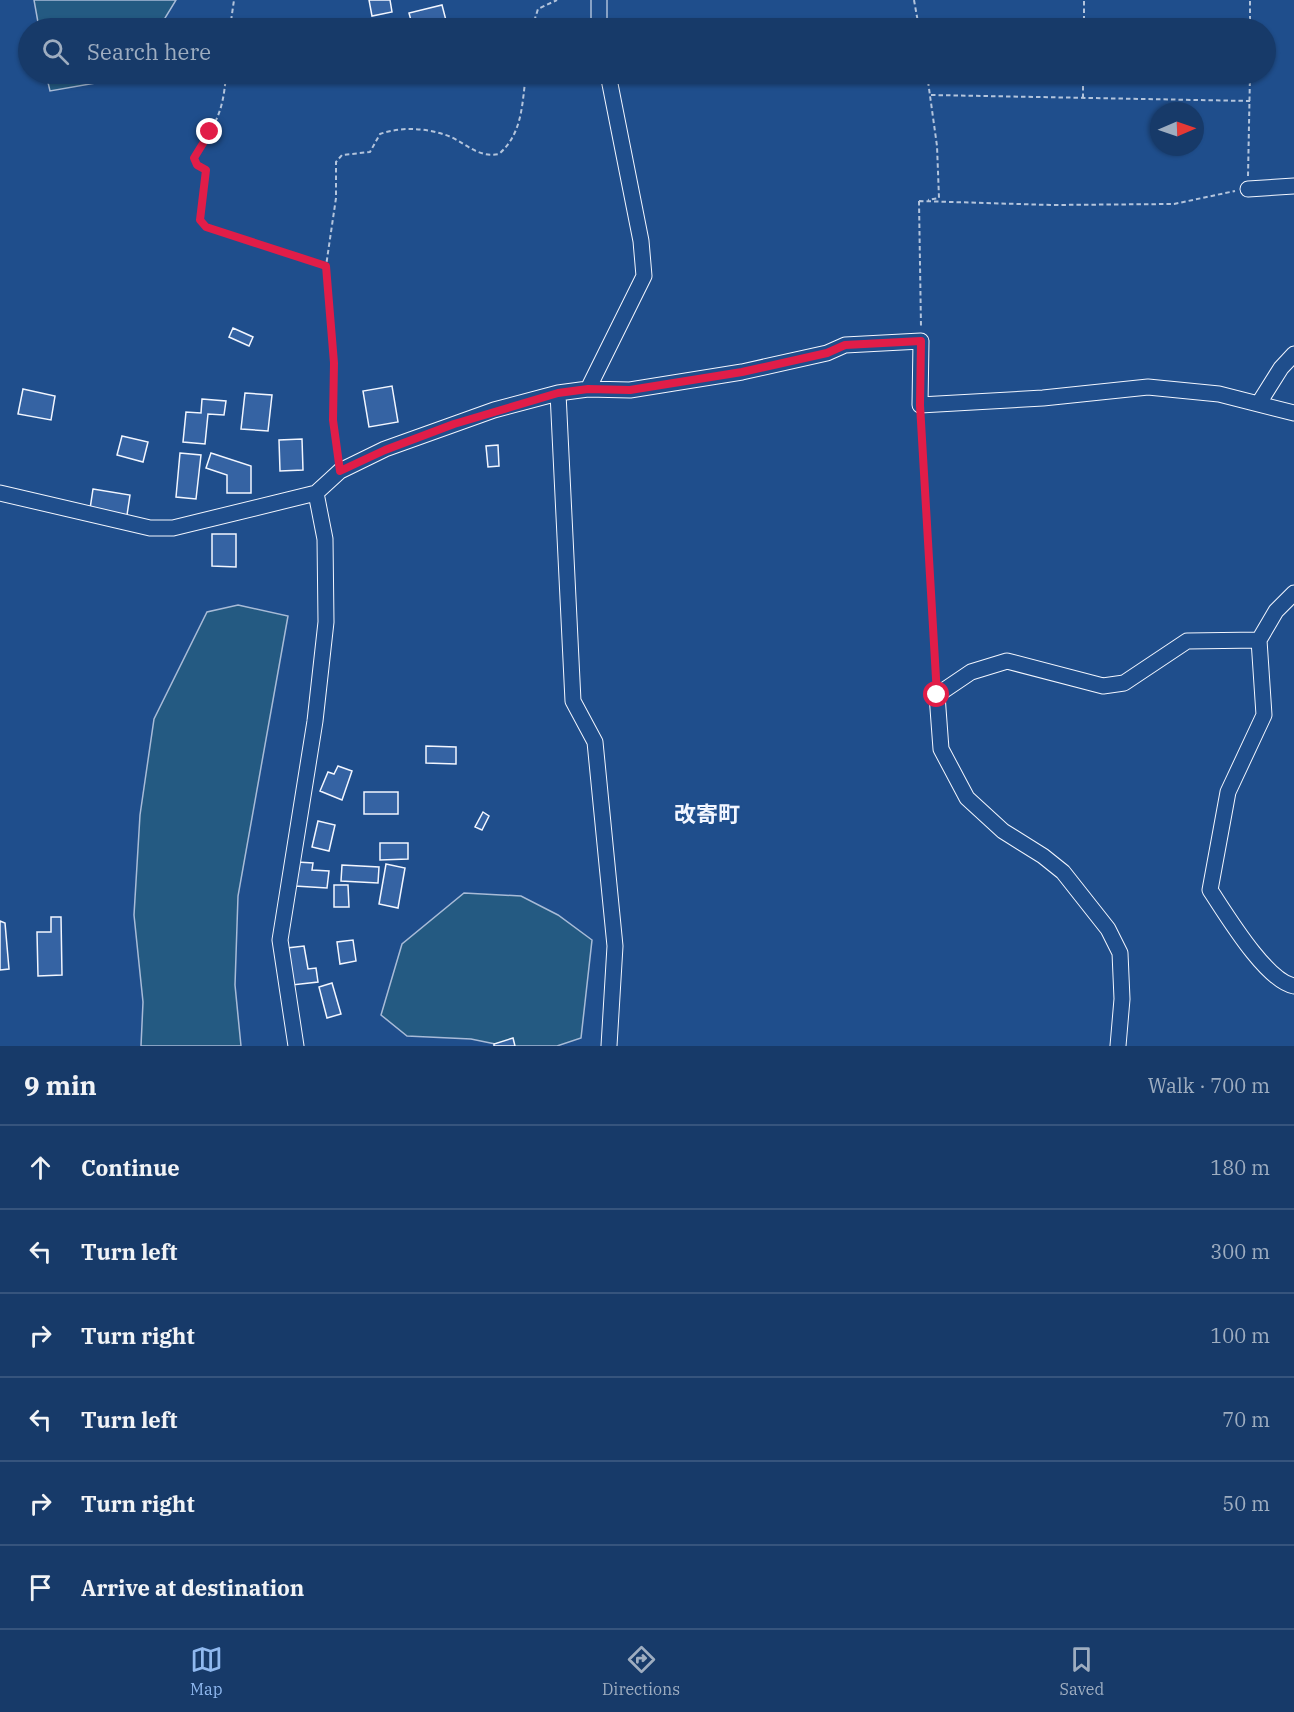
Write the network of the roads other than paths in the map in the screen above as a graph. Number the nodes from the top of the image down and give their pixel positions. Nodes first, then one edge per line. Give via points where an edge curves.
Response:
1 (599, 0) edge
2 (599, 18) edge
3 (610, 84) edge
4 (1294, 186) edge
5 (1248, 189) road end
6 (1294, 354) edge
7 (588, 389) junction
8 (558, 393) junction
9 (1259, 403) junction
10 (1294, 413) edge
11 (0, 493) edge
12 (316, 493) junction
13 (1294, 593) edge
14 (1259, 640) junction
15 (1294, 986) edge
16 (296, 1046) edge
17 (609, 1046) edge
18 (1118, 1046) edge

1 - 2 street
3 - 7 street via 641,241 644,276
4 - 5 street
6 - 9 street
7 - 8 street
7 - 9 street via 630,390 742,372 827,353 845,345 921,341 920,405 1148,387 1219,394
8 - 12 street via 454,424 385,450 340,471
8 - 17 street via 573,701 595,742 615,946
9 - 10 street
11 - 12 street via 163,529
12 - 16 street via 325,539 326,622 315,722 280,940
13 - 14 street via 1276,611
14 - 15 street via 1264,715 1228,792 1210,890 1251,949 1279,980
14 - 18 street via 1187,641 1124,683 1103,686 1007,661 970,672 937,695 940,749 967,798 1003,831 1063,872 1108,929 1120,953

